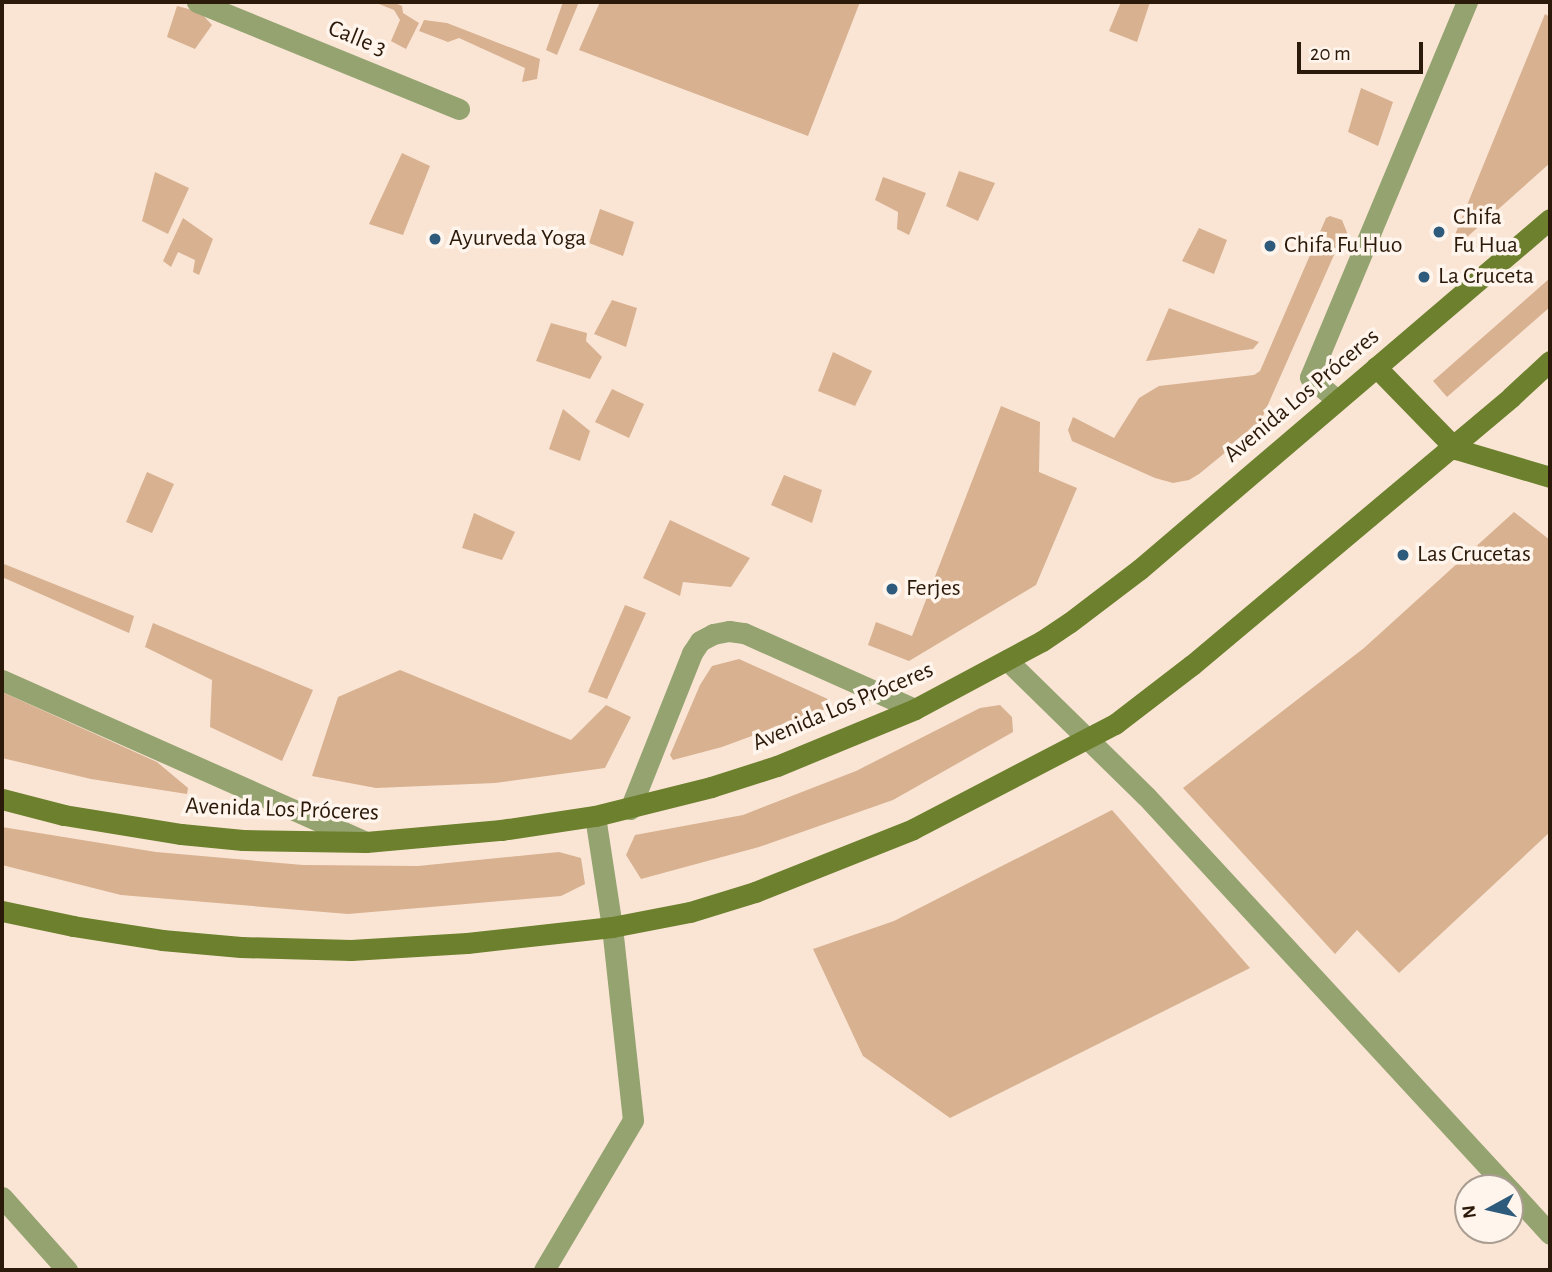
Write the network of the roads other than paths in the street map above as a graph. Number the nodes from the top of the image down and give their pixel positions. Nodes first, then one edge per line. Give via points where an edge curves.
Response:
1 (197, 2) edge
2 (1467, 2) edge
3 (459, 109) dead end
4 (1550, 219) edge
5 (1550, 361) edge
6 (1376, 367) junction
7 (1336, 400) junction
8 (1452, 446) junction
9 (1549, 477) edge
10 (1007, 660) junction
11 (2, 680) edge
12 (915, 709) junction
13 (1088, 739) junction
14 (2, 800) edge
15 (629, 809) junction
16 (594, 816) junction
17 (366, 842) junction
18 (2, 911) edge
19 (611, 927) junction
20 (1495, 1174) edge
21 (2, 1197) edge
22 (1524, 1205) edge
23 (1550, 1234) edge
24 (67, 1270) edge
25 (544, 1270) edge

1 - 3 street, Calle 3
2 - 7 street via 1310,377
4 - 6 main road, Avenida Los Próceres
5 - 8 main road
6 - 7 main road, Avenida Los Próceres
6 - 8 main road
7 - 10 main road, Avenida Los Próceres via 1140,569 1069,623
8 - 9 main road
8 - 13 main road via 1192,665
10 - 12 main road, Avenida Los Próceres
10 - 13 street
11 - 17 street
12 - 15 main road, Avenida Los Próceres via 777,766
12 - 15 street via 744,634 713,634 692,653
13 - 19 main road via 913,829 818,868 690,912
13 - 20 street
14 - 17 main road, Avenida Los Próceres via 181,834
15 - 16 main road, Avenida Los Próceres
16 - 17 main road, Avenida Los Próceres
16 - 19 street
18 - 19 main road via 162,940 351,950
19 - 25 street via 633,1120
21 - 24 street
22 - 23 street

